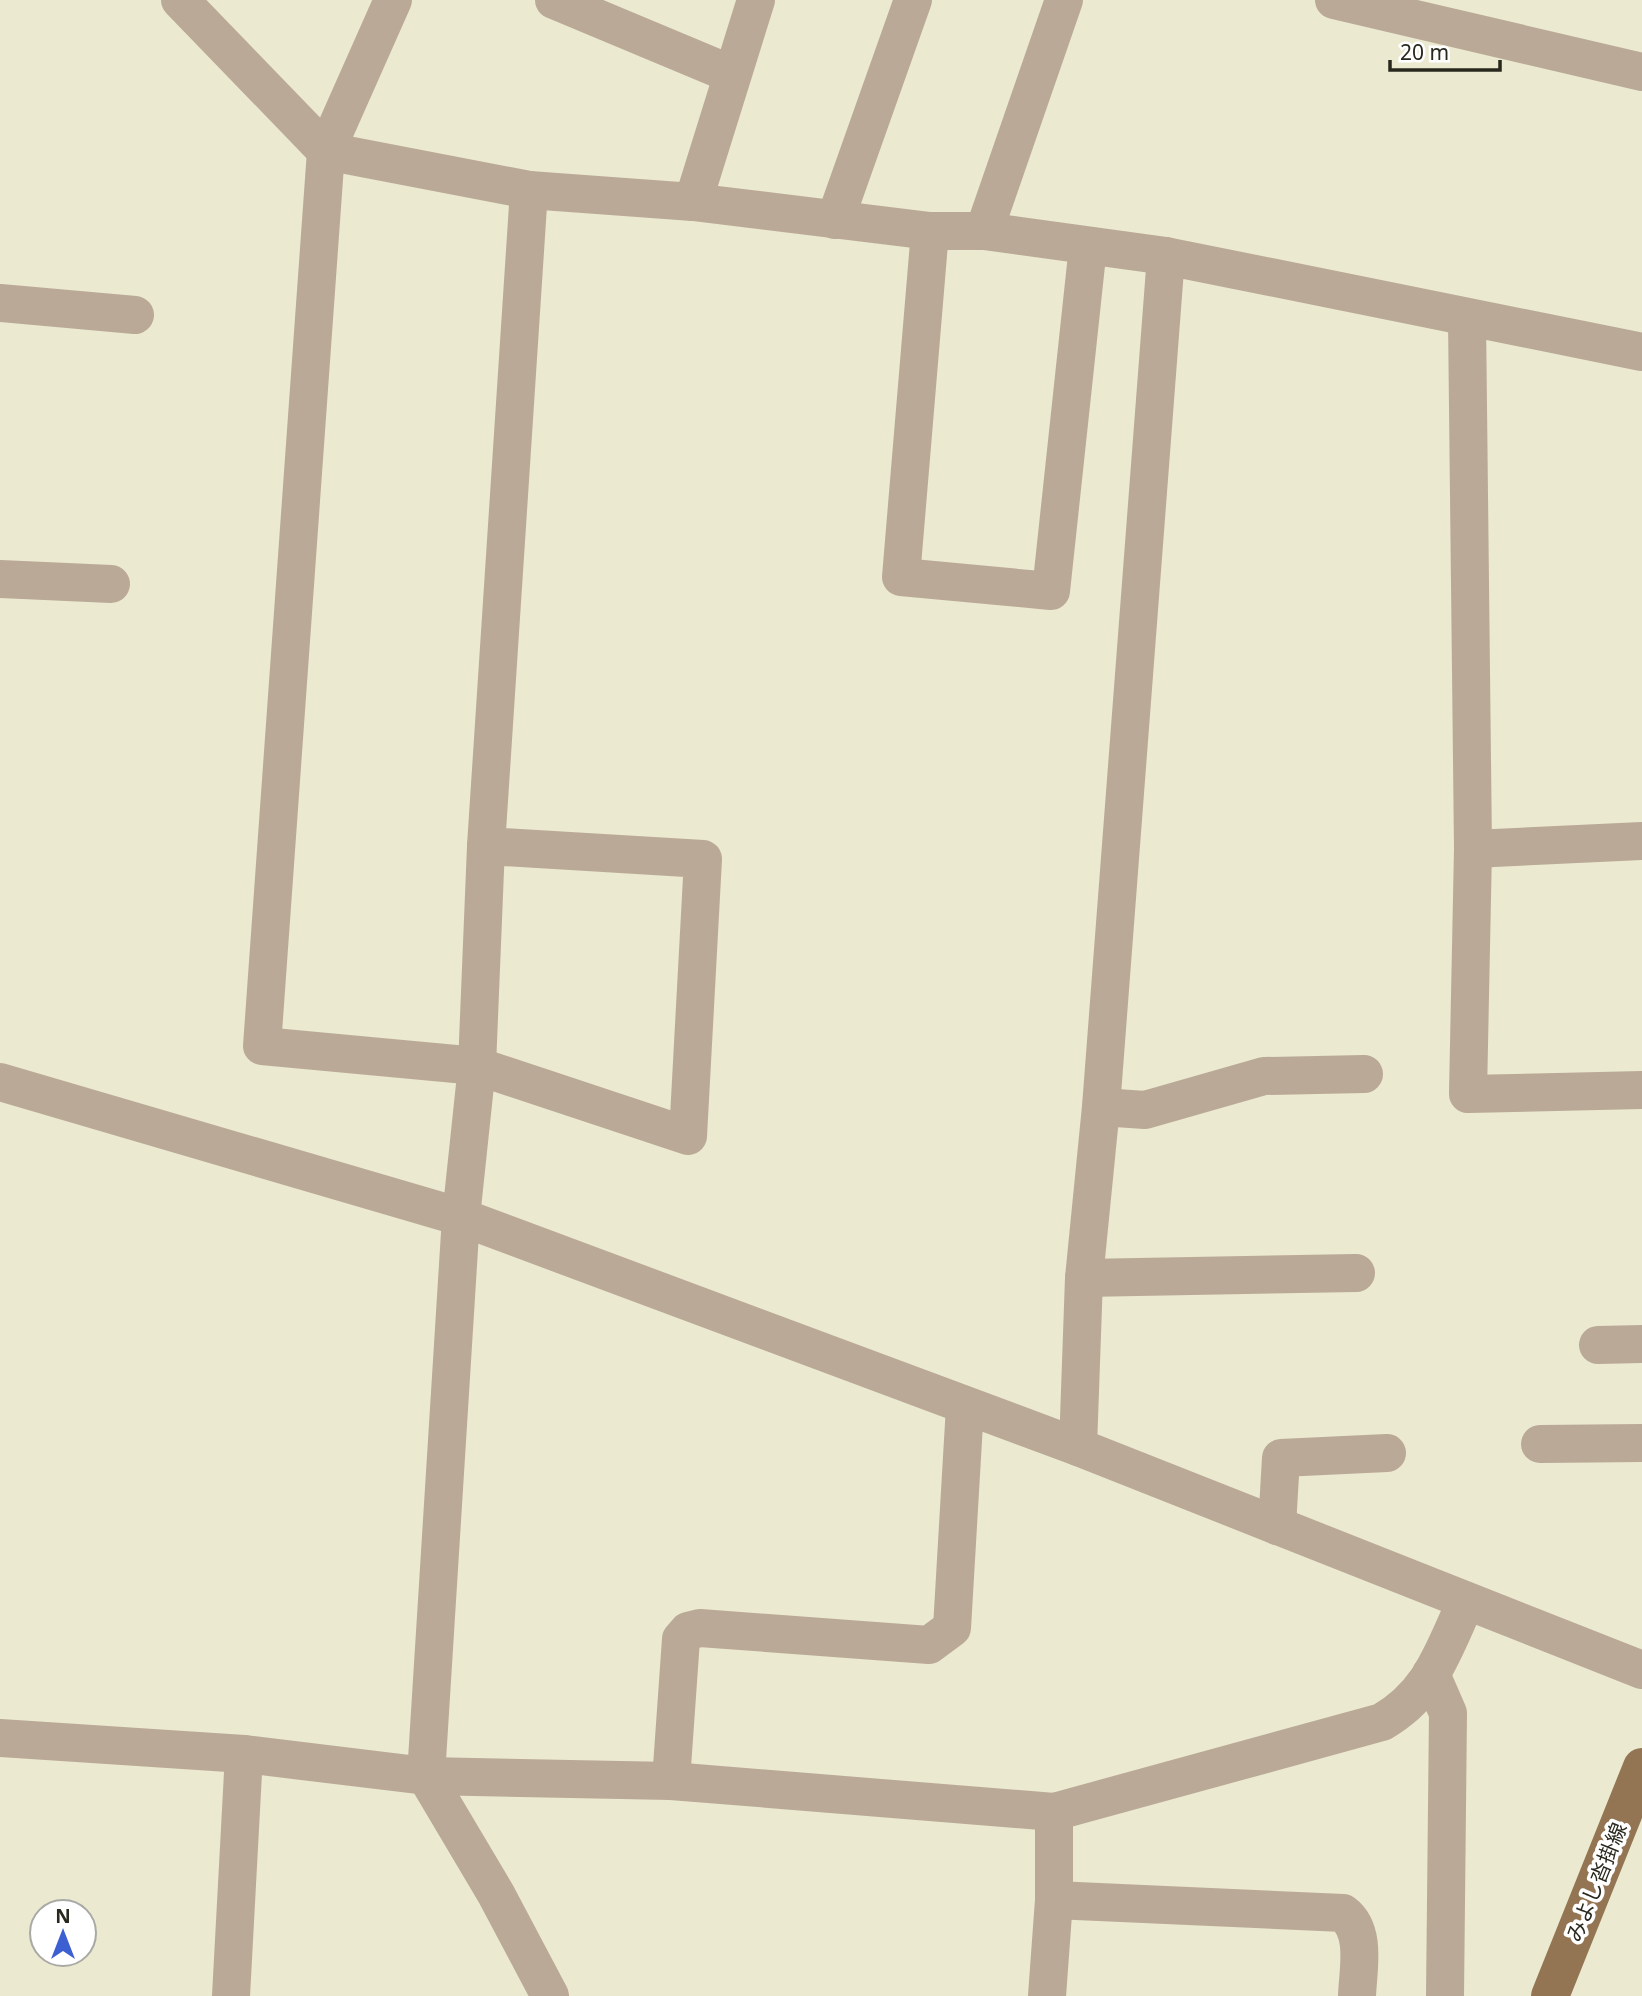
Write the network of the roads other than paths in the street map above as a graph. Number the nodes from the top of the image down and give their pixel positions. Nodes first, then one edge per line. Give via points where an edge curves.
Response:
1 (180, 0) edge
2 (393, 0) edge
3 (554, 0) edge
4 (755, 0) edge
5 (913, 0) edge
6 (1064, 0) edge
7 (1334, 0) edge
8 (1642, 72) edge
9 (731, 74) junction
10 (326, 151) junction
11 (529, 190) junction
12 (693, 202) junction
13 (835, 220) junction
14 (930, 231) junction
15 (984, 231) junction
16 (1088, 246) junction
17 (1167, 256) junction
18 (0, 303) edge
19 (135, 315) dead end
20 (1468, 318) junction
21 (1642, 352) edge
22 (0, 579) edge
23 (111, 583) dead end
24 (1642, 841) edge
25 (486, 846) junction
26 (1473, 849) junction
27 (477, 1066) junction
28 (1364, 1074) dead end
29 (0, 1082) edge
30 (1642, 1090) edge
31 (1101, 1107) junction
32 (461, 1217) junction
33 (1356, 1272) dead end
34 (1084, 1278) junction
35 (1642, 1344) edge
36 (1598, 1345) dead end
37 (965, 1406) junction
38 (1642, 1443) edge
39 (1540, 1444) dead end
40 (1077, 1447) junction
41 (1387, 1453) dead end
42 (1276, 1526) junction
43 (1466, 1602) junction
44 (1642, 1670) edge
45 (1431, 1674) junction
46 (0, 1738) edge
47 (244, 1754) junction
48 (1642, 1767) edge
49 (426, 1776) junction
50 (671, 1781) junction
51 (1054, 1812) junction
52 (1054, 1900) junction
53 (231, 1996) edge
54 (551, 1996) edge
55 (1047, 1996) edge
56 (1357, 1996) edge
57 (1445, 1996) edge
58 (1550, 1996) edge

1 - 10 street
2 - 10 street
3 - 9 street
4 - 9 street
5 - 13 street
6 - 15 street
7 - 8 street
9 - 12 street
10 - 11 street
10 - 27 street via 262,1046
11 - 12 street
11 - 25 street
12 - 13 street
13 - 14 street
14 - 15 street
14 - 16 street via 901,577 1051,592
15 - 16 street
16 - 17 street
17 - 20 street
17 - 31 street
18 - 19 street
20 - 21 street
20 - 26 street
22 - 23 street
24 - 26 street
25 - 27 street
25 - 27 street via 703,859 688,1136
26 - 30 street via 1468,1094
27 - 32 street
28 - 31 street via 1265,1076 1145,1111
29 - 32 street
31 - 34 street
32 - 37 street
32 - 49 street
33 - 34 street
34 - 40 street
35 - 36 street
37 - 40 street
37 - 50 street via 952,1628 929,1645 700,1628 688,1631 681,1639
38 - 39 street
40 - 42 street
41 - 42 street via 1281,1458
42 - 43 street
43 - 44 street
43 - 45 street
45 - 51 street via 1406,1708 1382,1723
45 - 57 street via 1448,1713
46 - 47 street
47 - 49 street
47 - 53 street
48 - 58 main road, みよし沓掛線
49 - 50 street
49 - 54 street
50 - 51 street
51 - 52 street
52 - 55 street
52 - 56 street via 1343,1913 1353,1920 1358,1932

